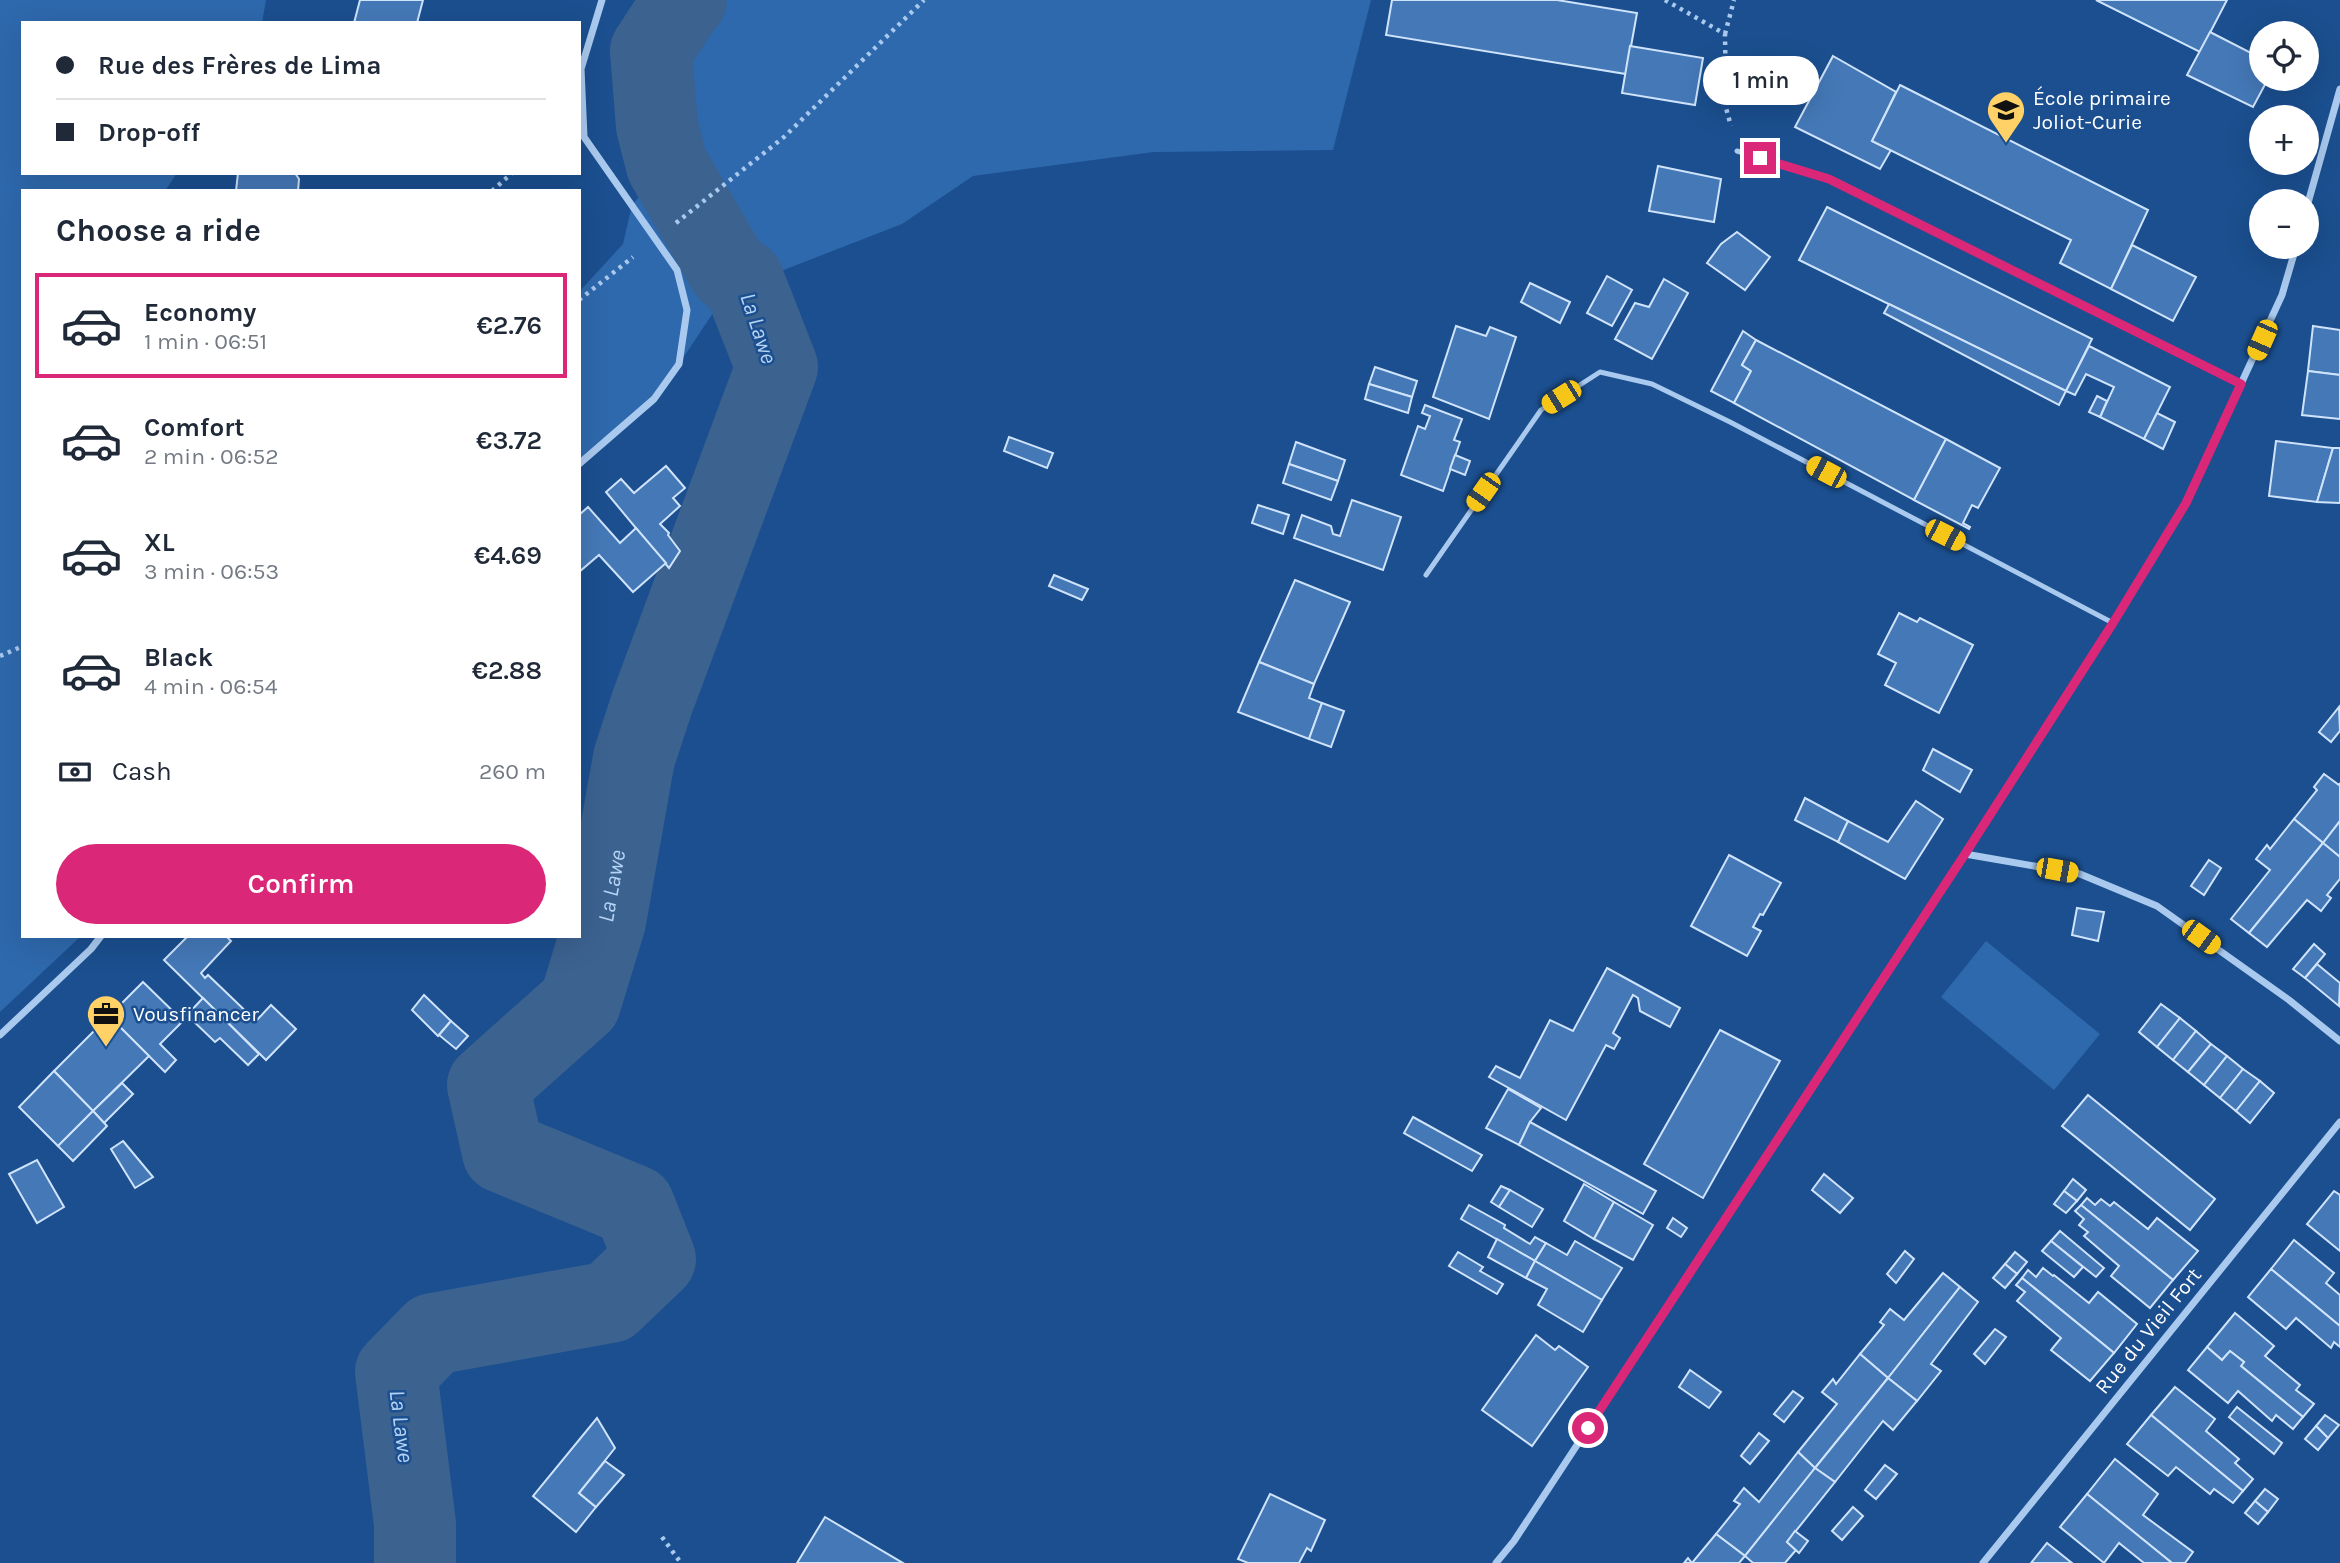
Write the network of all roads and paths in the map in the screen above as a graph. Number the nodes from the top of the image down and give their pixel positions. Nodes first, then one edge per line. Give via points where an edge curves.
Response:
1 (602, 0) edge
2 (924, 0) edge
3 (1665, 0) edge
4 (1734, 0) edge
5 (1725, 34) junction
6 (581, 69) edge
7 (581, 69) edge
8 (2340, 89) edge
9 (1737, 151) joint
10 (510, 175) edge
11 (494, 189) edge
12 (2312, 189) edge
13 (666, 231) dead end
14 (633, 257) dead end
15 (2292, 259) edge
16 (581, 298) edge
17 (2241, 384) junction
18 (581, 462) edge
19 (1426, 575) dead end
20 (2113, 623) junction
21 (21, 647) edge
22 (0, 656) edge
23 (1965, 854) junction
24 (99, 938) edge
25 (0, 1035) edge
26 (2340, 1041) edge
27 (2340, 1122) edge
28 (662, 1537) dead end
29 (681, 1563) edge
30 (1496, 1563) edge
31 (1983, 1563) edge

1 - 6 street
2 - 13 path via 784,137
3 - 5 path
4 - 5 path
5 - 9 path via 1726,108
7 - 18 street via 584,137 677,270 687,310 680,365 654,398
8 - 12 street
9 - 17 lane via 1829,179
10 - 11 path
14 - 16 path
15 - 17 street via 2282,295
17 - 20 street via 2186,503
19 - 20 lane via 1541,410 1600,372 1652,384 1719,416
20 - 23 street
21 - 22 path
23 - 26 street via 2080,874 2157,905
23 - 30 street
24 - 25 street
27 - 31 street, Rue du Vieil Fort
28 - 29 path

